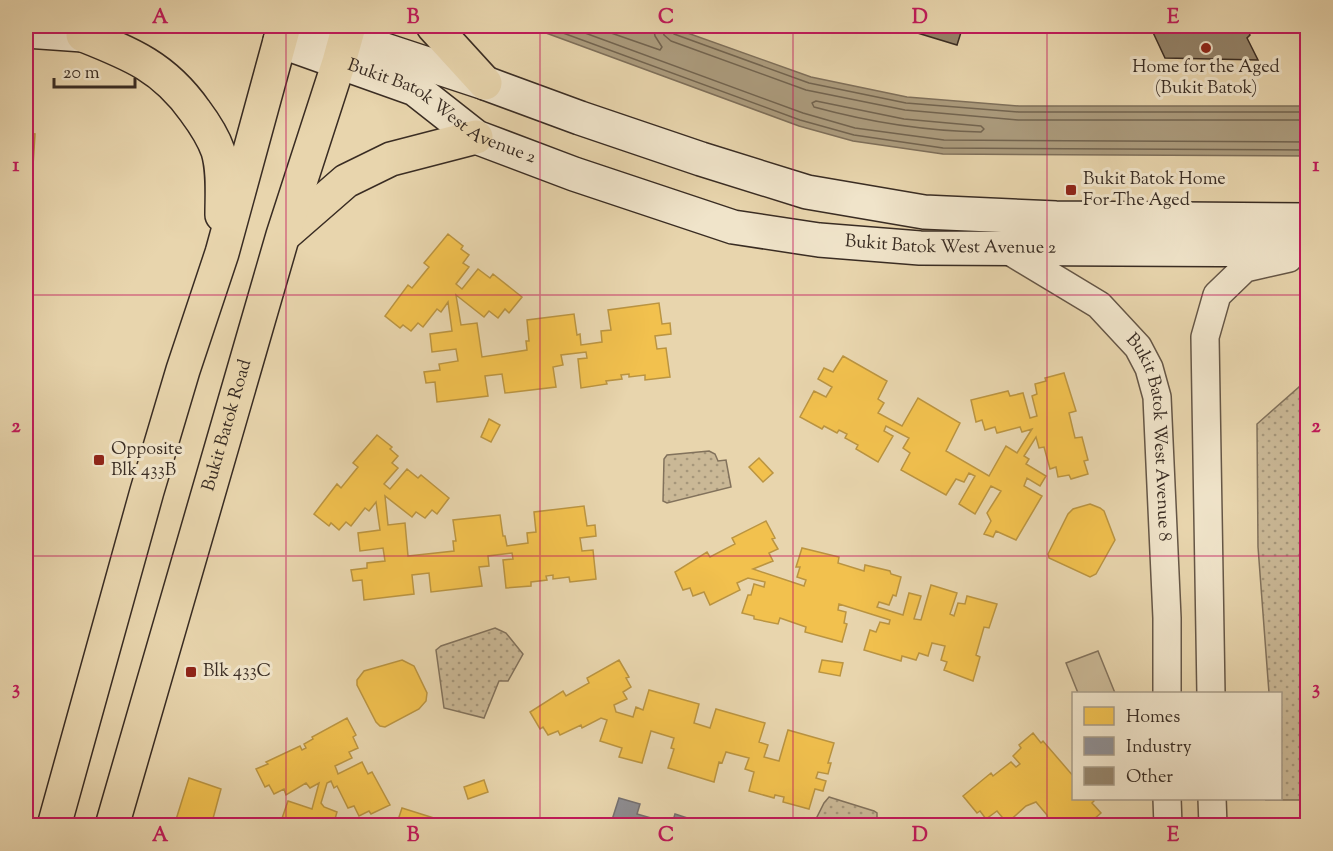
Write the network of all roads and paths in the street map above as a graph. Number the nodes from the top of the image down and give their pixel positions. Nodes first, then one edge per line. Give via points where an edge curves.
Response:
1 (312, 26) edge
2 (432, 26) edge
3 (26, 31) edge
4 (282, 33) edge
5 (345, 42) edge
6 (486, 83) junction
7 (476, 137) junction
8 (639, 139) junction
9 (604, 184) junction
10 (1308, 220) edge
11 (283, 235) junction
12 (1006, 249) junction
13 (1308, 252) edge
14 (222, 253) junction
15 (1167, 692) edge
16 (1210, 692) edge
17 (1167, 800) edge
18 (1212, 800) edge
19 (54, 825) edge
20 (112, 825) edge
21 (1168, 825) edge
22 (1213, 825) edge

1 - 5 main road, Bukit Batok West Avenue 2
2 - 6 main road
3 - 14 main road via 83,35 128,52 158,71 183,94 218,152
4 - 5 main road, Bukit Batok West Avenue 2
4 - 14 main road
5 - 6 main road, Bukit Batok West Avenue 2
5 - 7 main road, Bukit Batok West Avenue 2 via 415,89
5 - 11 main road, Bukit Batok Road
6 - 8 main road, Bukit Batok West Avenue 2
7 - 9 main road, Bukit Batok West Avenue 2
7 - 11 main road via 390,159 346,181
8 - 9 main road, Bukit Batok West Avenue 2 via 615,137 599,145 594,169
8 - 10 main road, Bukit Batok West Avenue 2 via 807,192 924,212 1056,218
9 - 12 main road, Bukit Batok West Avenue 2 via 733,227 830,241
11 - 20 main road, Bukit Batok Road
12 - 13 main road, Bukit Batok West Avenue 2
12 - 15 street, Bukit Batok West Avenue 8 via 1099,305 1138,347 1149,368 1157,397
13 - 16 street via 1245,268 1217,295 1205,338
14 - 19 main road via 147,491
17 - 21 street
18 - 22 street

